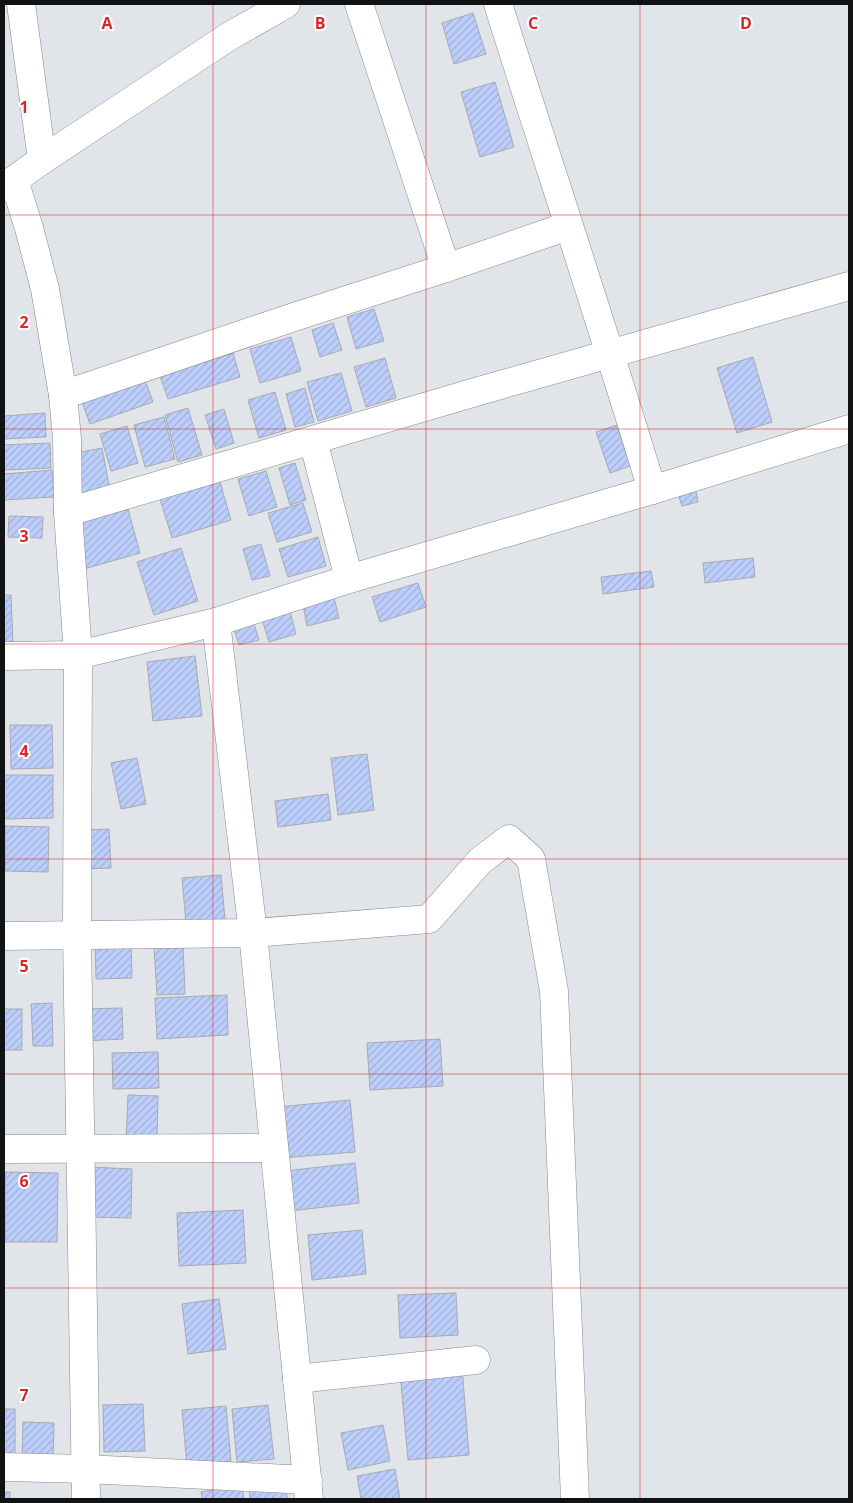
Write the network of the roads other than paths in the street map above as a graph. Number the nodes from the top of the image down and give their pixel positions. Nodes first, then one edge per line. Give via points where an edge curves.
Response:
1 (21, 4) edge
2 (286, 4) edge
3 (359, 4) edge
4 (498, 4) edge
5 (42, 160) junction
6 (9, 184) edge
7 (568, 226) junction
8 (446, 268) junction
9 (849, 286) edge
10 (610, 353) junction
11 (63, 395) junction
12 (849, 430) edge
13 (313, 440) junction
14 (652, 490) junction
15 (68, 512) junction
16 (349, 579) junction
17 (216, 622) junction
18 (78, 655) junction
19 (4, 656) edge
20 (252, 933) junction
21 (77, 934) junction
22 (4, 936) edge
23 (80, 1148) junction
24 (273, 1148) junction
25 (4, 1149) edge
26 (476, 1360) dead end
27 (297, 1378) junction
28 (4, 1467) edge
29 (86, 1469) junction
30 (308, 1490) edge
31 (86, 1499) edge
32 (575, 1499) edge

1 - 5 street
2 - 5 street via 228,36
3 - 8 street
4 - 7 street
5 - 6 street
6 - 11 street via 29,228 45,289
7 - 8 street
7 - 10 street
8 - 11 street
9 - 10 street
10 - 13 street
10 - 14 street
11 - 15 street
12 - 14 street
13 - 15 street
13 - 16 street
14 - 16 street
15 - 18 street
16 - 17 street
17 - 18 street
17 - 20 street
18 - 19 street
18 - 21 street
20 - 21 street
20 - 24 street
20 - 32 street via 429,919 480,861 509,839 531,858 554,991
21 - 22 street
21 - 23 street
23 - 24 street
23 - 25 street
23 - 29 street
24 - 27 street
26 - 27 street
27 - 30 street
28 - 29 street
29 - 30 street
29 - 31 street

